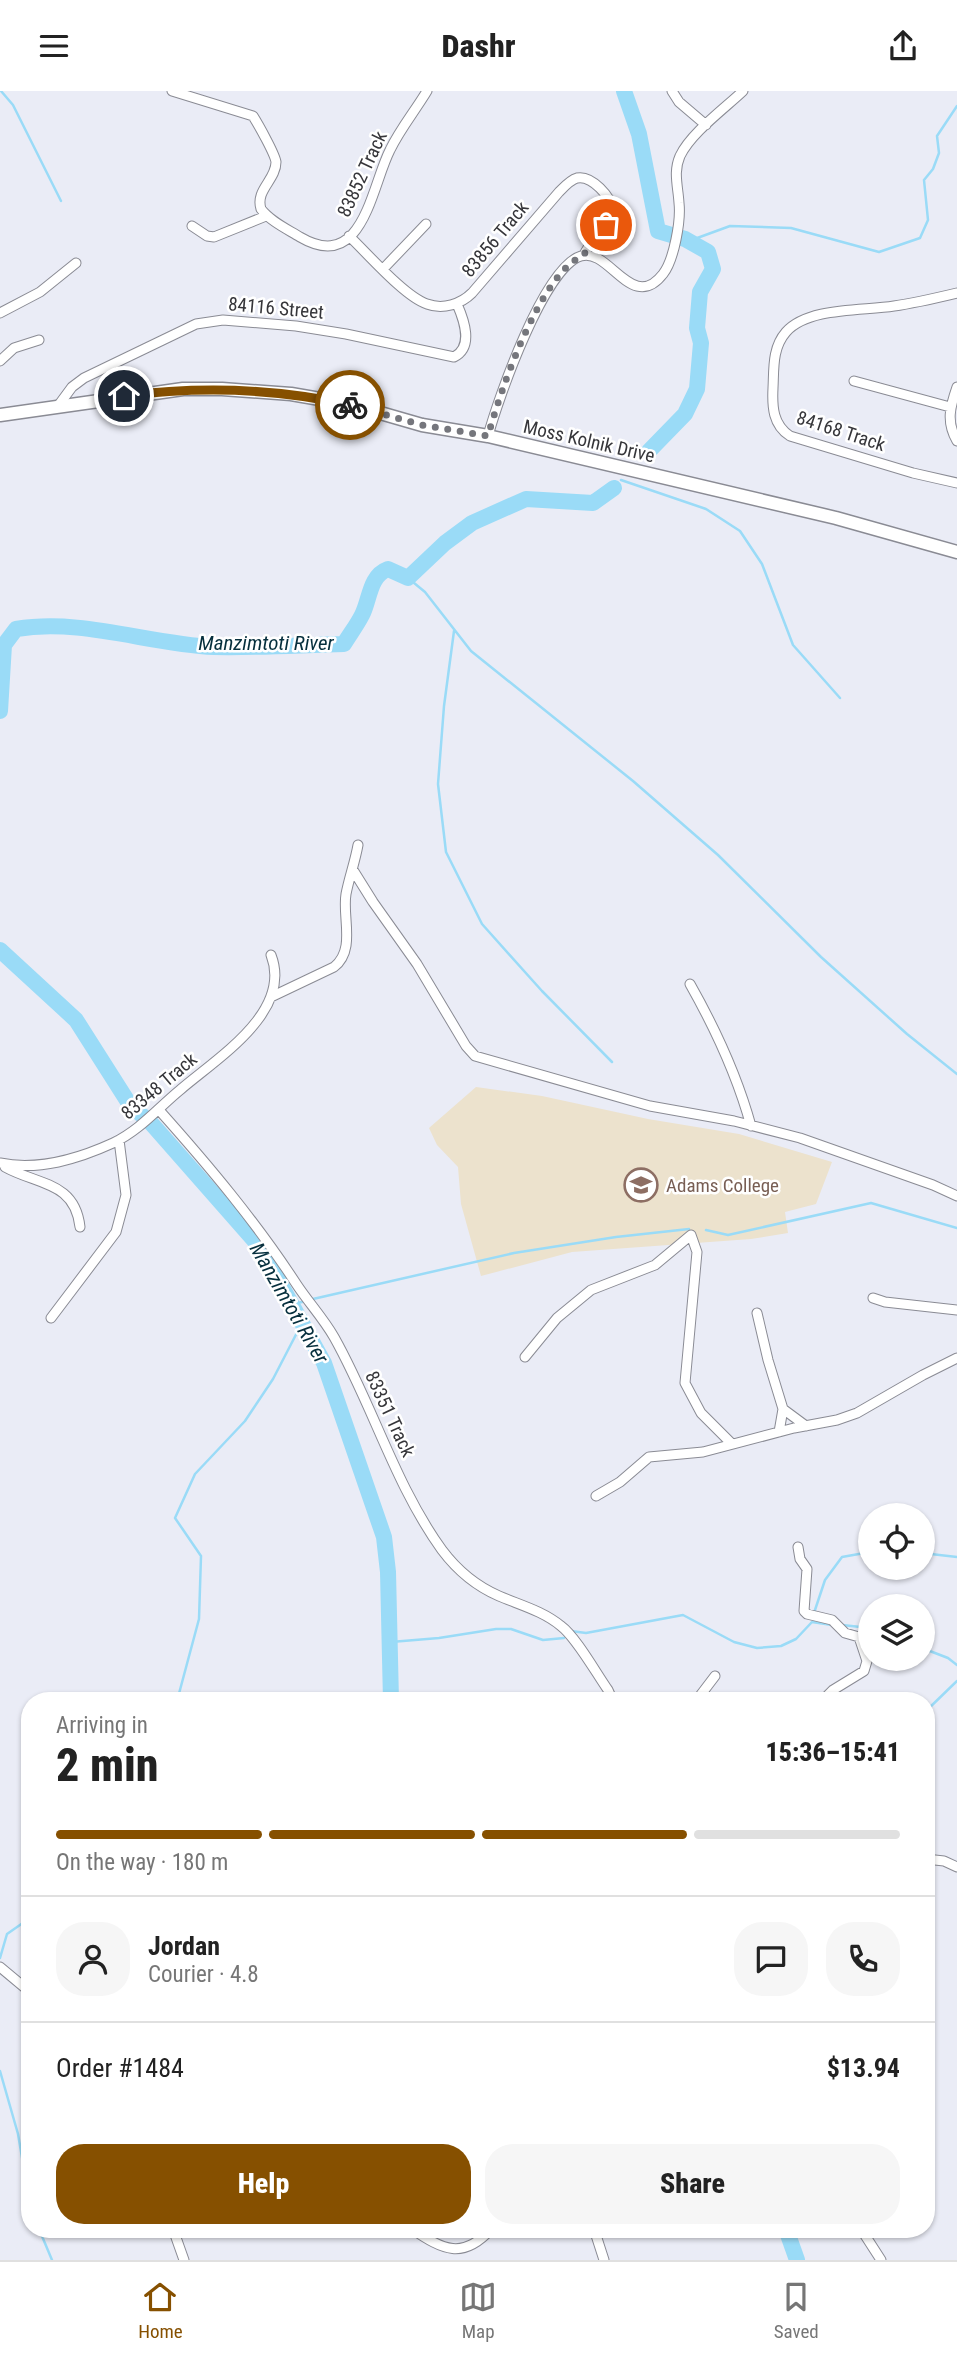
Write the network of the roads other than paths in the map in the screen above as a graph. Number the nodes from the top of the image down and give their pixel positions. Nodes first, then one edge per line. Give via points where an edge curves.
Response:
1 (172, 91) edge
2 (427, 91) edge
3 (672, 91) edge
4 (743, 91) edge
5 (706, 125) junction
6 (266, 216) junction
7 (426, 224) dead end
8 (192, 226) dead end
9 (349, 236) junction
10 (584, 255) junction
11 (76, 263) dead end
12 (383, 269) junction
13 (957, 293) edge
14 (457, 304) junction
15 (0, 313) edge
16 (39, 340) dead end
17 (0, 361) edge
18 (854, 381) dead end
19 (957, 387) edge
20 (58, 406) junction
21 (950, 407) junction
22 (0, 415) edge
23 (488, 436) junction
24 (957, 441) edge
25 (957, 483) edge
26 (957, 552) edge
27 (358, 845) dead end
28 (353, 870) junction
29 (271, 954) dead end
30 (690, 984) dead end
31 (271, 997) junction
32 (155, 1114) junction
33 (751, 1126) junction
34 (119, 1140) junction
35 (0, 1163) edge
36 (957, 1196) edge
37 (80, 1227) dead end
38 (873, 1298) dead end
39 (957, 1310) edge
40 (757, 1313) dead end
41 (51, 1318) dead end
42 (525, 1357) dead end
43 (957, 1358) edge
44 (783, 1409) junction
45 (806, 1426) junction
46 (779, 1432) junction
47 (732, 1443) junction
48 (596, 1496) dead end
49 (797, 1548) dead end
50 (715, 1676) dead end
51 (609, 1692) edge
52 (705, 1692) edge
53 (831, 1692) edge
54 (935, 1860) edge
55 (957, 1867) edge
56 (0, 1966) edge
57 (21, 1980) edge
58 (176, 2238) edge
59 (425, 2238) edge
60 (481, 2238) edge
61 (597, 2238) edge
62 (867, 2238) edge
63 (184, 2260) edge
64 (604, 2260) edge
65 (881, 2260) edge

1 - 6 street via 253,116 276,163 259,201
2 - 9 street, 83852 Track via 389,152 367,214
3 - 5 street
4 - 5 street
5 - 10 street via 684,149 677,165 678,225 671,255 657,280 638,286 592,255
6 - 8 street via 214,237
6 - 9 street via 317,246 331,246
7 - 12 street
9 - 12 street, 83856 Track
10 - 14 street, 83856 Track via 613,210 606,194 581,178 559,192 472,293
10 - 23 street via 574,259 548,291 509,373
11 - 15 street via 40,292
12 - 14 street, 83856 Track via 421,302
13 - 25 street, 84168 Track via 829,313 796,323 777,348 772,402 777,422 790,436
14 - 20 street, 84116 Street via 465,337 462,351 454,357 327,330 208,321 84,379
16 - 17 street via 14,348
18 - 21 street
19 - 21 street
20 - 22 main road, Moss Kolnik Drive
20 - 23 main road, Moss Kolnik Drive via 183,389 258,390 349,404 422,425
21 - 24 street via 950,425
23 - 26 main road, Moss Kolnik Drive via 836,518
27 - 28 street
28 - 31 street via 346,894 347,933 341,961
28 - 33 street via 475,1056 650,1106
29 - 31 street, 83348 Track via 277,974
30 - 33 street via 724,1048
31 - 32 street, 83348 Track via 251,1029
32 - 34 street, 83348 Track
32 - 51 street, 83351 Track via 228,1190 317,1310 401,1480 443,1551 482,1587 564,1627
33 - 36 street via 831,1148
34 - 35 street, 83348 Track via 48,1165
34 - 41 street via 126,1195 116,1232
35 - 37 street via 54,1187 77,1207
38 - 39 street
40 - 44 street
42 - 47 street via 557,1318 591,1290 655,1265 691,1235 697,1252 685,1383 701,1413
43 - 45 street via 857,1413
44 - 45 street
44 - 46 street
45 - 46 street
46 - 47 street
47 - 48 street via 703,1452 649,1457
49 - 53 street via 807,1569 805,1613 832,1620 845,1633 859,1637 867,1661 864,1671
50 - 52 street
54 - 55 street
56 - 57 street
58 - 63 street
59 - 60 street via 461,2251
61 - 64 street
62 - 65 street

